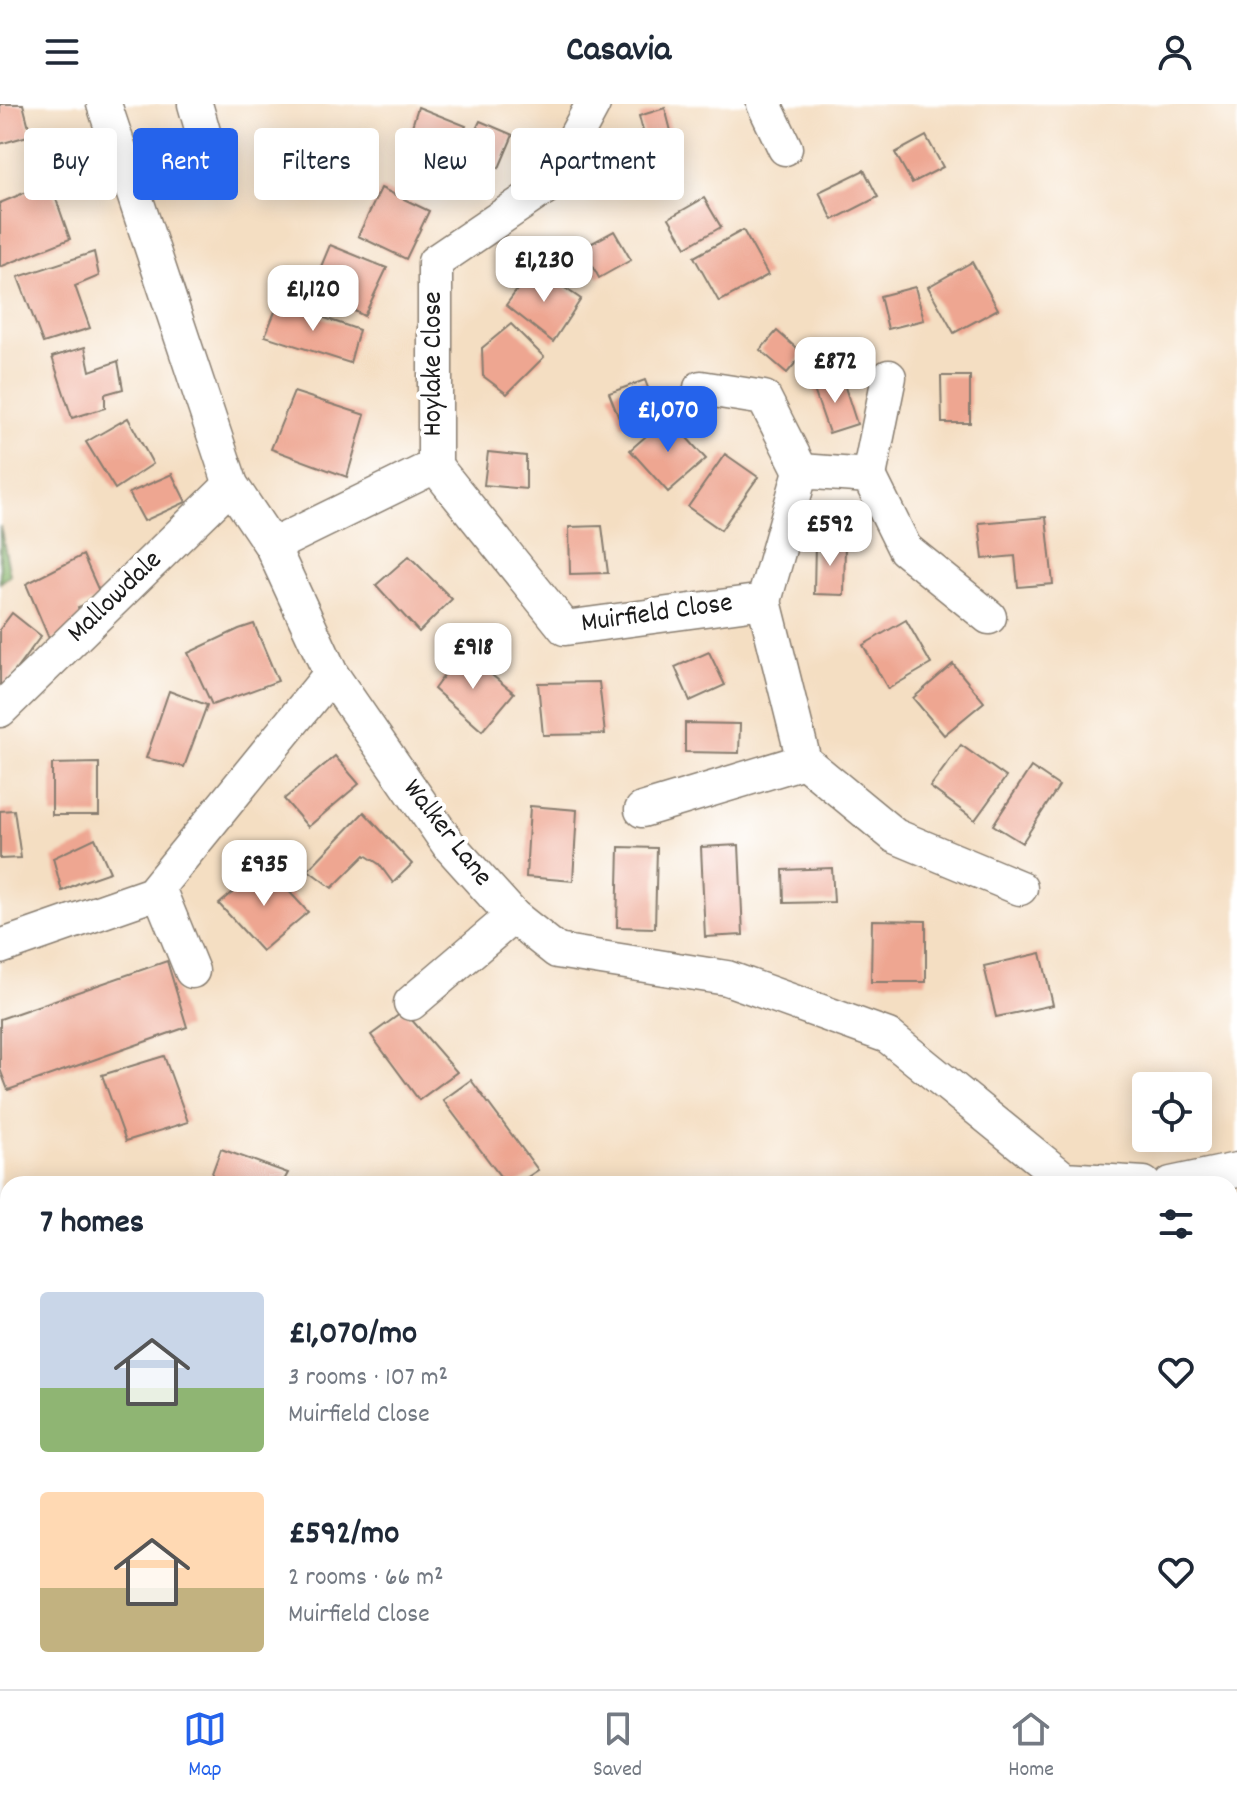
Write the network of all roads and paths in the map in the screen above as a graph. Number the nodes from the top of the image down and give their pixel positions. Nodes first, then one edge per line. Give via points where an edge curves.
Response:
1 (104, 104) edge
2 (195, 104) edge
3 (593, 104) edge
4 (764, 104) edge
5 (202, 128) edge
6 (785, 148) dead end
7 (889, 377) dead end
8 (701, 388) dead end
9 (435, 466) junction
10 (801, 471) junction
11 (869, 476) junction
12 (231, 485) junction
13 (272, 546) junction
14 (764, 601) junction
15 (989, 617) dead end
16 (331, 674) junction
17 (0, 710) edge
18 (804, 761) junction
19 (642, 810) dead end
20 (158, 888) junction
21 (1020, 888) dead end
22 (513, 916) junction
23 (0, 947) edge
24 (192, 971) dead end
25 (411, 1003) dead end
26 (1237, 1170) edge
27 (1060, 1176) edge
28 (1209, 1176) edge

1 - 12 street, Walker Lane
2 - 5 street
3 - 9 street, Hoylake Close via 550,184 435,262
4 - 6 street
7 - 11 street
8 - 10 street via 764,398
9 - 13 street, Hoylake Close
9 - 14 street, Muirfield Close via 565,628
10 - 11 street
10 - 14 street, Muirfield Close
11 - 15 street via 905,549
12 - 13 street, Walker Lane
12 - 17 street, Mallowdale
13 - 16 street, Walker Lane
14 - 18 street, Muirfield Close
16 - 20 street
16 - 22 street, Walker Lane via 449,845
18 - 19 street
18 - 21 street via 895,836
20 - 23 street
20 - 24 street
22 - 25 street
22 - 27 street, Walker Lane via 557,951 727,978 888,1036
26 - 28 street

